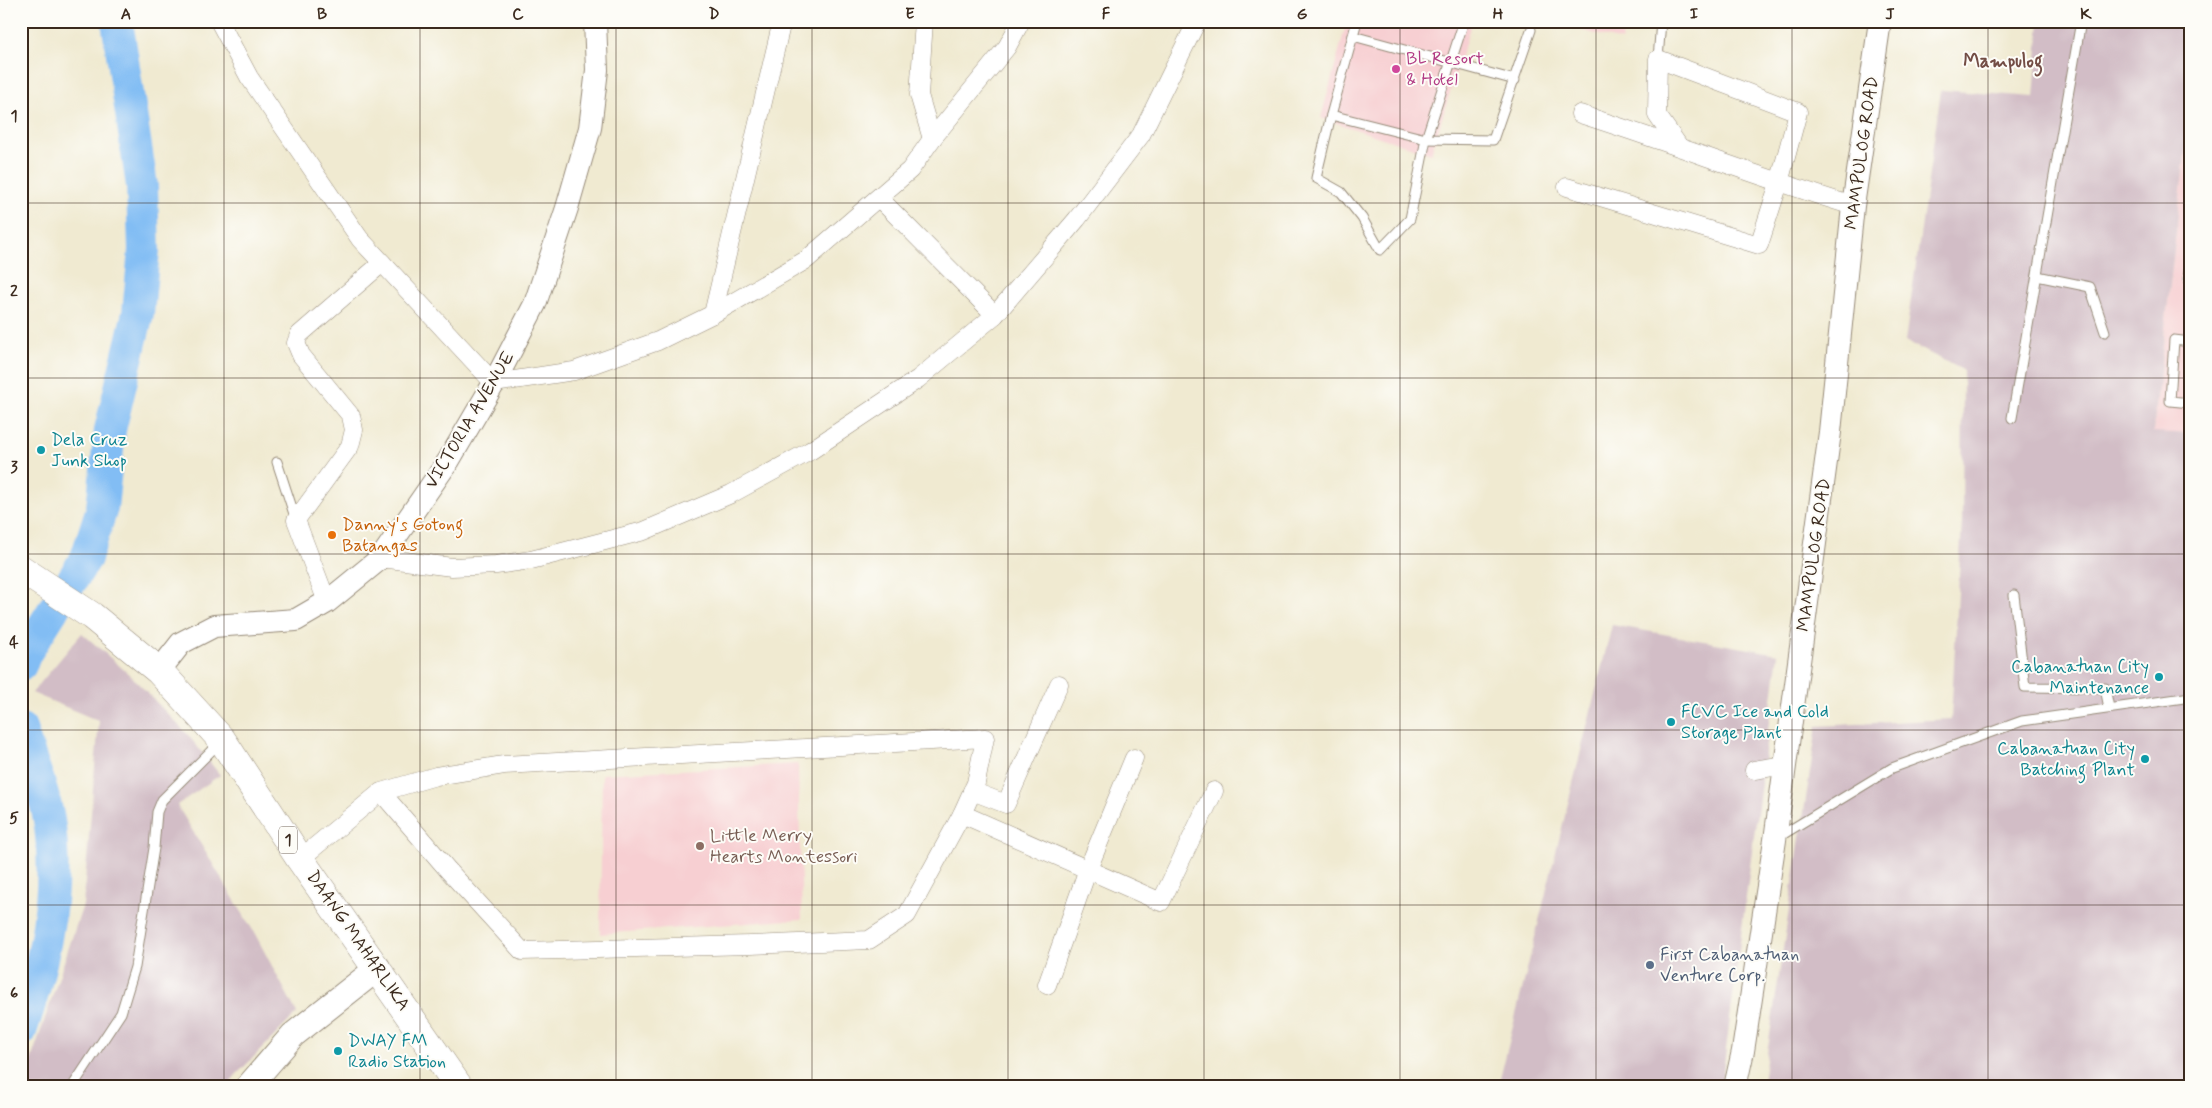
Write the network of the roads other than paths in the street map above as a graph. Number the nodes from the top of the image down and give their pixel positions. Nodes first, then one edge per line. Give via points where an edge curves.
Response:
1 (219, 21) edge
2 (595, 21) edge
3 (782, 21) edge
4 (924, 21) edge
5 (1021, 21) edge
6 (1197, 21) edge
7 (1357, 21) edge
8 (1464, 21) edge
9 (1661, 21) edge
10 (1880, 21) edge
11 (2081, 21) edge
12 (1531, 30) dead end
13 (1353, 36) junction
14 (1658, 59) junction
15 (1450, 63) junction
16 (1514, 80) junction
17 (1580, 114) dead end
18 (1331, 115) junction
19 (932, 139) junction
20 (1426, 139) junction
21 (1678, 145) junction
22 (1780, 184) junction
23 (1567, 188) dead end
24 (879, 198) junction
25 (1853, 206) junction
26 (2191, 256) edge
27 (382, 263) junction
28 (2037, 276) junction
29 (2191, 279) edge
30 (713, 314) junction
31 (996, 315) junction
32 (2105, 332) dead end
33 (2191, 342) edge
34 (494, 383) junction
35 (2191, 403) edge
36 (2012, 418) dead end
37 (277, 462) dead end
38 (296, 520) junction
39 (381, 558) junction
40 (30, 574) edge
41 (2014, 595) dead end
42 (327, 602) junction
43 (159, 671) junction
44 (1059, 684) dead end
45 (2191, 697) edge
46 (2110, 708) junction
47 (222, 740) junction
48 (1134, 758) dead end
49 (1785, 765) junction
50 (1754, 770) dead end
51 (972, 791) junction
52 (381, 792) junction
53 (1214, 792) dead end
54 (962, 814) junction
55 (1775, 840) junction
56 (300, 859) junction
57 (1088, 869) junction
58 (378, 968) junction
59 (1047, 985) dead end
60 (72, 1087) edge
61 (248, 1087) edge
62 (460, 1087) edge
63 (1734, 1087) edge

1 - 27 street via 249,77 360,239
2 - 34 street, VICTORIA AVENUE via 597,70 590,128 535,304
3 - 30 street
4 - 19 street via 919,95
5 - 19 street via 1007,47
6 - 31 street via 1141,135 1077,219
7 - 13 lane
8 - 15 lane
9 - 14 lane
10 - 25 street, MAMPULOG ROAD
11 - 28 lane
12 - 16 lane
13 - 15 lane
13 - 18 lane
14 - 21 street via 1657,115
14 - 22 street via 1798,112
15 - 16 lane
15 - 20 lane
16 - 20 lane via 1493,140
17 - 21 street
18 - 20 lane
18 - 20 lane via 1316,178 1341,192 1362,218 1380,250 1410,219
19 - 24 street via 910,170
21 - 22 street
22 - 23 street via 1759,245
22 - 25 street
24 - 30 street via 806,260
24 - 31 street
25 - 49 street, MAMPULOG ROAD via 1830,432
26 - 29 lane via 2188,279
27 - 34 street
27 - 38 street via 299,335 296,343 300,355 351,416 354,430 350,446
28 - 32 lane via 2090,287
28 - 36 lane
30 - 34 street via 658,341 574,371
31 - 39 street via 918,379 810,451 731,494 644,532 531,560 496,565 452,567
33 - 35 lane via 2174,340 2170,401
34 - 39 street, VICTORIA AVENUE via 449,460
37 - 38 lane
38 - 42 street
39 - 42 street, VICTORIA AVENUE
40 - 43 highway, DAANG MAHARLIKA / 1 via 92,616
41 - 46 lane via 2025,686 2105,688
42 - 43 street, VICTORIA AVENUE via 296,620 214,626 181,643
43 - 47 highway, DAANG MAHARLIKA / 1
44 - 51 street via 1006,804
45 - 46 lane
46 - 55 lane via 2022,721 1892,768
47 - 56 highway, DAANG MAHARLIKA / 1
47 - 60 lane via 162,800 157,812 135,967 121,1013
48 - 57 street
49 - 50 street
49 - 55 street, MAMPULOG ROAD
51 - 52 street via 985,738 504,765 436,776
51 - 54 street
52 - 54 street via 522,950 869,940 907,915
52 - 56 street
53 - 57 street via 1162,902
54 - 57 street
55 - 63 street, MAMPULOG ROAD via 1743,1051
56 - 58 highway, DAANG MAHARLIKA / 1
57 - 59 street
58 - 61 main road via 293,1035
58 - 62 highway, DAANG MAHARLIKA / 1

